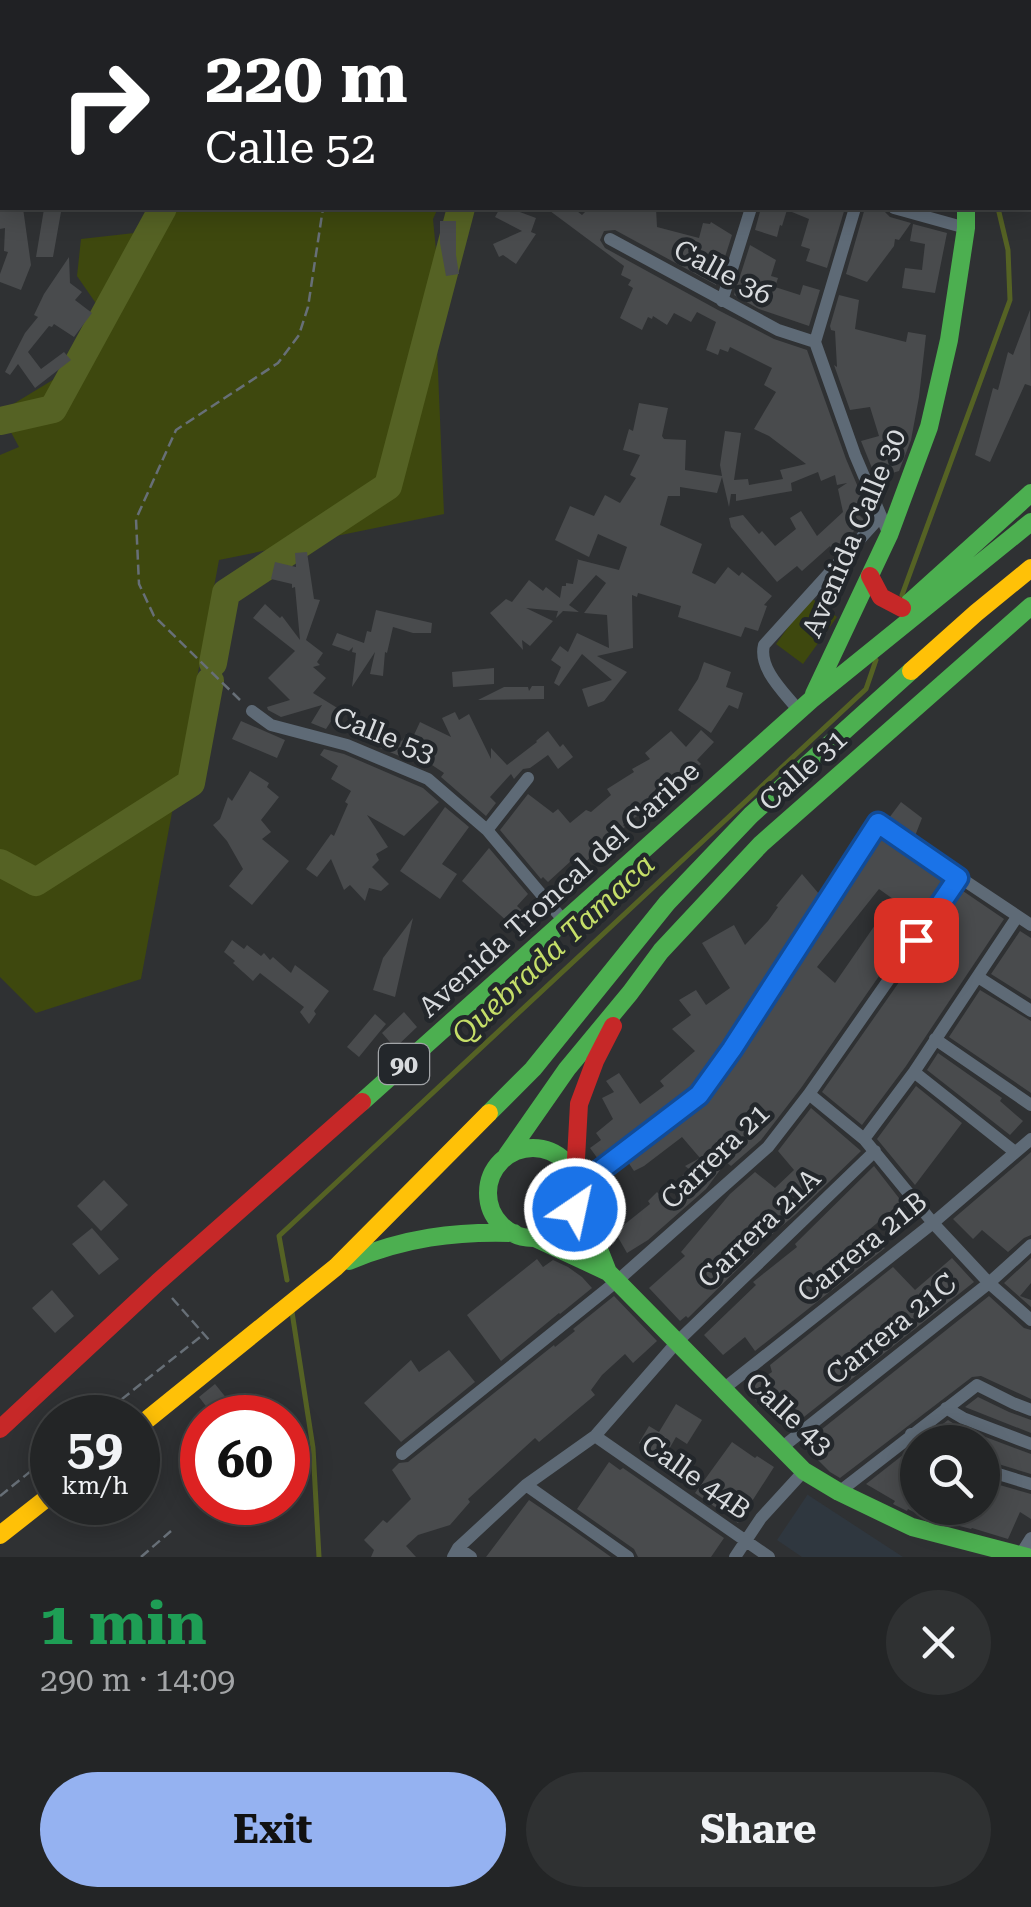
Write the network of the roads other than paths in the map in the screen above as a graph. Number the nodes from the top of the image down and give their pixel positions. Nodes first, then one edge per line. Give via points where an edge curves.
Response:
1 (751, 210) edge
2 (854, 210) edge
3 (901, 210) edge
4 (966, 210) edge
5 (966, 228) junction
6 (610, 239) dead end
7 (722, 300) junction
8 (815, 342) junction
9 (1031, 493) edge
10 (880, 516) junction
11 (1031, 522) edge
12 (888, 535) junction
13 (1031, 568) edge
14 (870, 576) junction
15 (1031, 606) edge
16 (902, 608) junction
17 (805, 706) junction
18 (252, 711) road end
19 (528, 778) dead end
20 (487, 830) junction
21 (958, 878) junction
22 (1017, 917) junction
23 (563, 920) junction
24 (1031, 925) edge
25 (978, 977) junction
26 (630, 993) junction
27 (1031, 1011) edge
28 (935, 1039) junction
29 (914, 1072) junction
30 (809, 1094) junction
31 (1031, 1105) edge
32 (864, 1139) junction
33 (1031, 1139) edge
34 (875, 1151) junction
35 (1015, 1152) junction
36 (507, 1155) junction
37 (576, 1187) junction
38 (933, 1224) junction
39 (524, 1235) junction
40 (1031, 1245) edge
41 (336, 1267) junction
42 (613, 1276) junction
43 (989, 1283) junction
44 (1031, 1320) edge
45 (677, 1342) junction
46 (722, 1390) junction
47 (946, 1408) junction
48 (160, 1409) edge
49 (1031, 1410) edge
50 (924, 1425) edge
51 (0, 1429) edge
52 (596, 1436) junction
53 (900, 1443) edge
54 (1031, 1444) edge
55 (780, 1450) junction
56 (402, 1454) dead end
57 (804, 1471) junction
58 (1000, 1474) edge
59 (1031, 1484) edge
60 (526, 1485) junction
61 (838, 1492) junction
62 (30, 1512) edge
63 (0, 1536) edge
64 (1031, 1538) edge
65 (744, 1541) junction
66 (456, 1552) edge
67 (986, 1552) edge
68 (472, 1557) edge
69 (628, 1557) edge
70 (735, 1557) edge
71 (769, 1557) edge
72 (1022, 1557) edge

1 - 7 street
2 - 8 street
3 - 5 street
4 - 5 main road, Avenida Calle 30
5 - 12 main road, Avenida Calle 30 via 929,427
6 - 7 street, Calle 36
7 - 8 street, Calle 36
8 - 10 street
9 - 16 main road
10 - 12 street
10 - 17 street via 764,645 772,678
11 - 17 main road, Avenida Troncal del Caribe / 90
12 - 14 main road, Avenida Calle 30
13 - 41 main road via 751,815 667,904 533,1069
14 - 16 main road via 884,601
14 - 17 main road, Avenida Calle 30
15 - 26 main road, Calle 31 via 761,844
16 - 17 main road
17 - 23 main road, Avenida Troncal del Caribe / 90
18 - 20 street, Calle 53 via 271,725 347,745 428,779
19 - 20 street
20 - 23 street, Calle 53
21 - 22 street
21 - 30 street, Carrera 21
21 - 37 street via 878,823 699,1095
22 - 24 street
22 - 25 street
23 - 51 main road, Avenida Troncal del Caribe / 90
25 - 27 street
25 - 28 street
26 - 36 main road via 566,1069
26 - 37 main road via 579,1104
28 - 29 street
28 - 31 street
29 - 32 street
29 - 35 street
30 - 32 street
30 - 42 street, Carrera 21 via 768,1147
32 - 34 street
33 - 35 street, Carrera 21B
34 - 38 street
34 - 45 street, Carrera 21A
35 - 38 street, Carrera 21B
36 - 37 main road via 546,1150 568,1166
36 - 39 main road via 492,1173 488,1196 496,1218
37 - 39 main road via 575,1209 558,1230
37 - 42 main road
38 - 43 street
38 - 46 street, Carrera 21B
39 - 41 main road via 422,1236
39 - 42 main road
40 - 43 street, Carrera 21C
41 - 48 main road
42 - 45 main road, Calle 43
42 - 56 street, Carrera 21
43 - 44 street
43 - 55 street, Carrera 21C
45 - 46 main road, Calle 43
45 - 52 street, Carrera 21A
46 - 55 main road, Calle 43
47 - 49 street via 977,1385
47 - 50 street
47 - 54 street
52 - 60 street, Carrera 21A
52 - 65 street, Calle 44B
53 - 61 street
55 - 57 main road, Calle 43
57 - 61 main road, Calle 43
57 - 65 street
58 - 59 street
60 - 66 street, Carrera 21A
60 - 69 street
61 - 67 main road, Calle 43
62 - 63 main road
64 - 72 street
65 - 70 street
65 - 71 street, Calle 44B
66 - 68 street
67 - 72 main road, Calle 43

